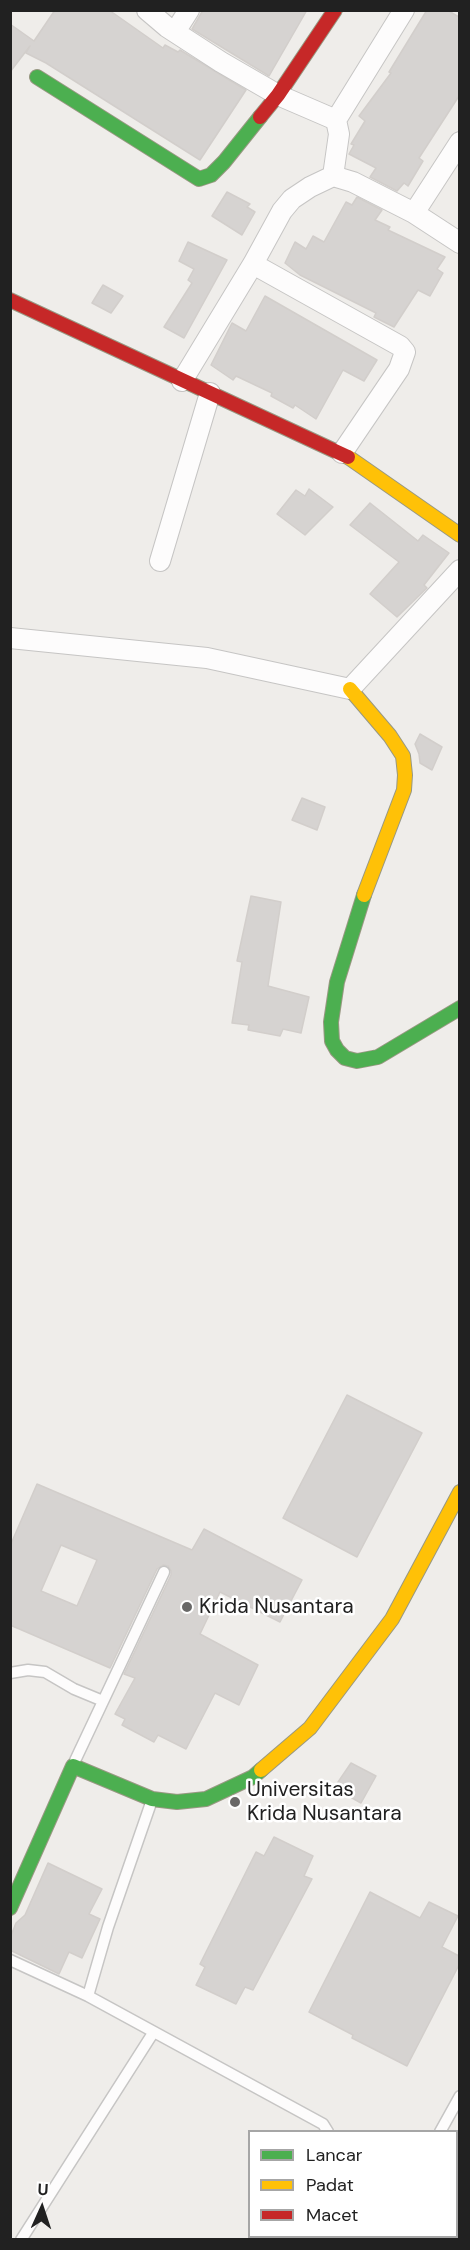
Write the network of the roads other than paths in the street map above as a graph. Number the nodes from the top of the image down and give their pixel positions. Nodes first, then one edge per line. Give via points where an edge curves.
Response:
1 (147, 10) edge
2 (189, 10) edge
3 (335, 10) edge
4 (404, 10) edge
5 (175, 32) junction
6 (37, 77) dead end
7 (278, 95) junction
8 (336, 120) junction
9 (459, 142) edge
10 (333, 176) junction
11 (414, 213) junction
12 (459, 243) edge
13 (253, 264) junction
14 (10, 300) edge
15 (182, 381) junction
16 (210, 393) junction
17 (342, 453) junction
18 (459, 535) edge
19 (160, 561) dead end
20 (459, 570) edge
21 (10, 638) edge
22 (350, 689) junction
23 (459, 1008) edge
24 (459, 1492) edge
25 (164, 1572) dead end
26 (10, 1673) edge
27 (103, 1701) junction
28 (73, 1766) junction
29 (152, 1800) junction
30 (10, 1908) edge
31 (10, 1960) edge
32 (88, 1996) junction
33 (153, 2033) junction
34 (459, 2096) edge
35 (327, 2130) edge
36 (441, 2130) edge
37 (21, 2240) edge

1 - 5 street
2 - 5 street
3 - 7 street
4 - 8 street
5 - 7 street
6 - 7 street via 199,179 211,175 224,162
7 - 8 street
8 - 10 street via 339,134
9 - 11 street
10 - 11 street
10 - 13 street via 292,199
11 - 12 street
13 - 15 street
13 - 17 street via 405,352 399,369
14 - 15 street
15 - 16 street
16 - 17 street
16 - 19 street
17 - 18 street
20 - 22 street
21 - 22 street via 207,658
22 - 23 street via 403,756 405,775 404,790 337,982 332,1041 345,1058 357,1061 378,1057
24 - 29 street via 392,1619 310,1728 253,1777 206,1799
25 - 27 lane
26 - 27 lane via 45,1672
27 - 28 lane
28 - 29 street
28 - 30 street
29 - 32 lane
31 - 32 lane
32 - 33 lane
33 - 35 lane via 323,2124
33 - 37 lane
34 - 36 lane

